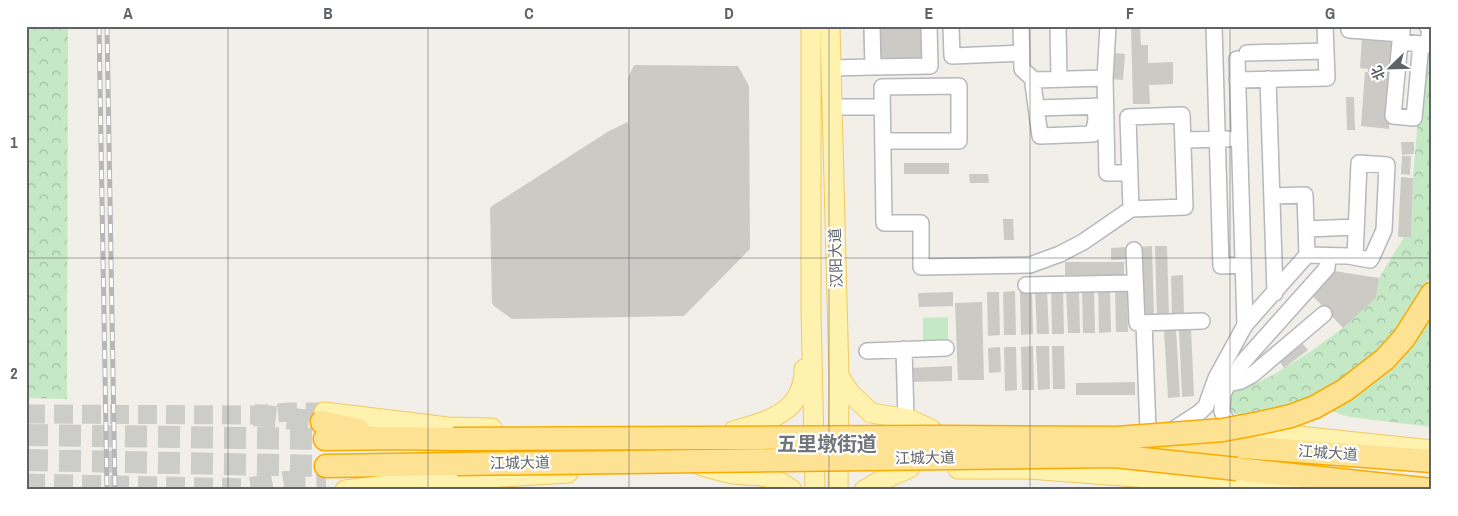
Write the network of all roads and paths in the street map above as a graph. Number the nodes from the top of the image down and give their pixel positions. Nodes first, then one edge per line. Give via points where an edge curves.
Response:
1 (812, 26) edge
2 (830, 26) edge
3 (872, 26) edge
4 (929, 26) edge
5 (951, 26) edge
6 (1021, 26) edge
7 (1058, 26) edge
8 (1108, 26) edge
9 (1214, 26) edge
10 (1325, 26) edge
11 (1350, 26) edge
12 (1402, 26) edge
13 (1426, 26) edge
14 (1427, 45) edge
15 (1326, 51) junction
16 (1022, 54) junction
17 (873, 67) junction
18 (831, 68) junction
19 (1105, 78) junction
20 (1034, 80) junction
21 (1059, 80) junction
22 (1237, 80) junction
23 (1268, 80) junction
24 (1100, 106) junction
25 (1036, 108) junction
26 (832, 112) junction
27 (882, 112) junction
28 (1239, 139) junction
29 (1182, 140) junction
30 (1217, 140) junction
31 (883, 141) junction
32 (1129, 173) junction
33 (1219, 194) junction
34 (1241, 194) junction
35 (1272, 196) junction
36 (1130, 208) junction
37 (1356, 227) junction
38 (1306, 229) junction
39 (1134, 250) dead end
40 (1307, 255) junction
41 (1328, 256) junction
42 (1355, 257) junction
43 (1243, 265) junction
44 (1135, 283) junction
45 (1026, 285) dead end
46 (1275, 293) junction
47 (1432, 294) edge
48 (811, 310) junction
49 (1324, 314) dead end
50 (1202, 321) dead end
51 (1144, 323) junction
52 (1245, 325) junction
53 (1237, 341) junction
54 (946, 348) dead end
55 (904, 349) junction
56 (867, 351) dead end
57 (1251, 353) junction
58 (839, 376) junction
59 (1228, 384) junction
60 (906, 418) junction
61 (324, 424) joint
62 (839, 429) junction
63 (931, 429) junction
64 (814, 430) junction
65 (1148, 430) junction
66 (734, 431) junction
67 (1172, 431) junction
68 (1235, 432) junction
69 (1117, 438) junction
70 (1430, 458) edge
71 (696, 465) junction
72 (815, 468) junction
73 (838, 468) junction
74 (910, 468) junction
75 (1237, 468) junction
76 (332, 479) edge
77 (792, 490) edge
78 (816, 490) edge
79 (838, 490) edge
80 (864, 490) edge
81 (1308, 490) edge
82 (1317, 490) edge
83 (1432, 490) edge

1 - 48 main road, 汉阳大道
2 - 18 main road, 汉阳大道
3 - 17 lane
4 - 17 lane via 930,66
5 - 16 lane via 952,56
6 - 16 lane
7 - 21 lane
8 - 19 lane
9 - 30 lane
10 - 15 lane
11 - 12 lane via 1350,30 1402,34
13 - 14 lane via 1430,26
14 - 14 lane via 1400,42 1394,116 1414,118
15 - 22 lane via 1242,56
15 - 23 lane via 1327,78
16 - 20 lane via 1022,69
17 - 18 lane
18 - 26 main road, 汉阳大道
19 - 21 lane
19 - 24 lane
20 - 21 lane
20 - 25 lane
22 - 23 lane
22 - 28 lane
23 - 35 lane
24 - 25 lane
24 - 25 lane via 1093,134 1040,136
24 - 32 lane via 1107,173
26 - 27 lane
26 - 58 main road, 汉阳大道
27 - 31 lane
27 - 31 lane via 882,86 959,86 959,141
28 - 30 lane
28 - 34 lane
29 - 30 lane
29 - 32 lane via 1182,115 1128,117
29 - 36 lane via 1185,207
30 - 33 lane
31 - 36 lane via 884,223 921,223 922,266 1030,265 1083,242
32 - 36 lane
33 - 34 lane
33 - 43 lane via 1221,266
34 - 43 lane
35 - 38 lane via 1306,195
35 - 46 lane
37 - 38 lane
37 - 42 lane
37 - 42 lane via 1359,163 1388,165 1384,230 1370,260
38 - 40 lane
39 - 44 lane
40 - 41 lane
40 - 46 lane
41 - 42 lane
41 - 57 lane via 1327,268
43 - 52 lane
44 - 45 lane
44 - 51 lane via 1136,323
46 - 52 lane
47 - 69 highway, bridge via 1404,338 1385,360 1345,390 1315,407 1291,416 1239,427
48 - 64 main road, 汉阳大道
48 - 66 main road via 804,345 802,390 795,402 773,418
49 - 59 lane via 1252,375
50 - 51 lane
51 - 65 lane
52 - 53 lane
53 - 57 lane
53 - 67 lane via 1216,378 1206,406
54 - 55 lane
55 - 56 lane
55 - 60 lane
57 - 59 lane
58 - 60 main road via 850,393 871,413
58 - 62 main road, 汉阳大道
59 - 68 lane via 1223,394 1222,411
60 - 63 main road
61 - 66 main road
61 - 69 highway, 江城大道, bridge via 399,438 453,439
62 - 63 main road
62 - 64 main road
62 - 73 main road, 汉阳大道
63 - 65 main road
64 - 66 main road
64 - 72 main road, 汉阳大道
65 - 67 main road
67 - 68 main road
68 - 70 main road via 1279,434
69 - 70 highway, 江城大道, bridge
71 - 72 main road, 江城大道
71 - 76 main road, 江城大道 via 403,483
71 - 77 main road via 732,474 775,478
72 - 73 main road, 江城大道
72 - 78 main road, 汉阳大道
73 - 74 main road, 江城大道
73 - 79 main road, 汉阳大道
74 - 80 main road
74 - 81 main road, 江城大道 via 1030,469
75 - 76 highway, 江城大道, bridge via 1114,456 404,465 383,473
75 - 82 highway
75 - 83 highway, 江城大道

